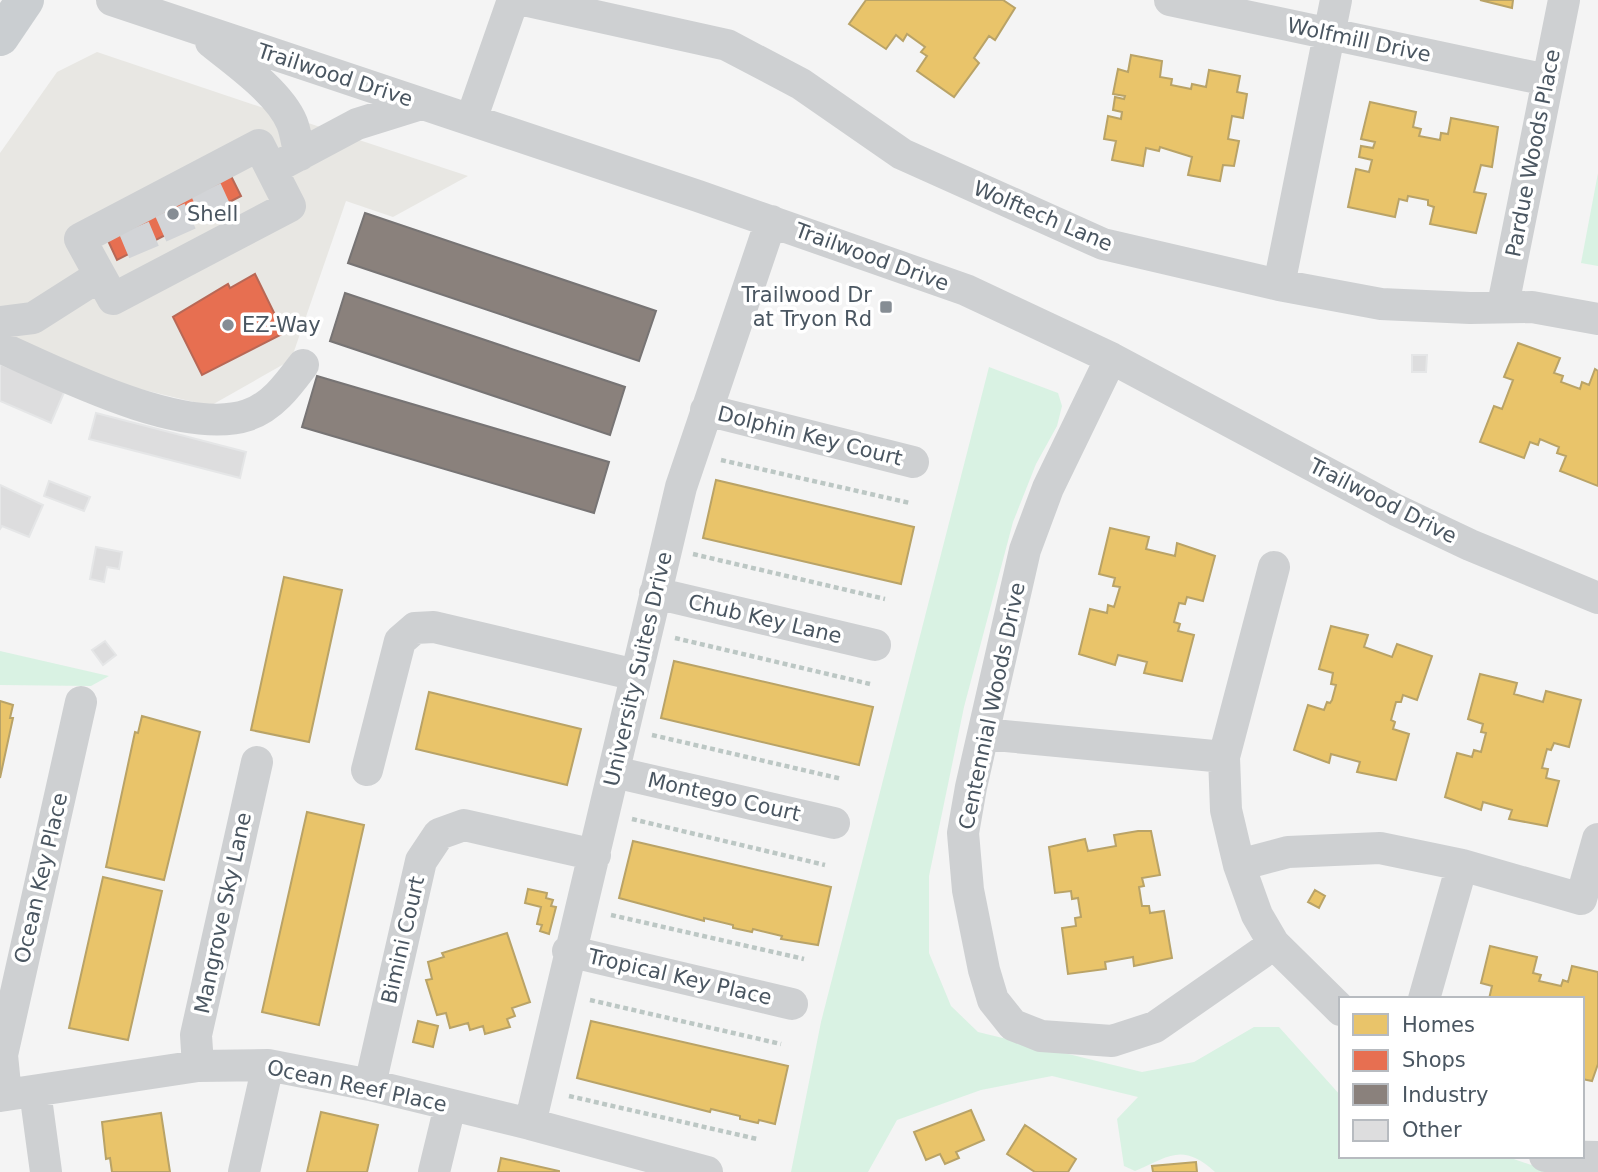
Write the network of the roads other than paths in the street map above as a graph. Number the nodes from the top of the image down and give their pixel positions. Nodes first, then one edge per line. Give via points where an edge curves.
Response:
1 (25, 0) edge
2 (112, 0) edge
3 (513, 0) edge
4 (523, 0) edge
5 (1170, 0) edge
6 (1336, 0) edge
7 (1564, 0) edge
8 (194, 28) junction
9 (1329, 33) junction
10 (0, 37) edge
11 (1548, 79) junction
12 (421, 104) junction
13 (471, 120) junction
14 (300, 155) junction
15 (272, 170) junction
16 (213, 205) junction
17 (771, 221) junction
18 (177, 224) junction
19 (140, 243) junction
20 (99, 276) junction
21 (1279, 285) junction
22 (1503, 305) junction
23 (1598, 319) edge
24 (0, 322) edge
25 (0, 347) edge
26 (1111, 358) junction
27 (303, 365) dead end
28 (706, 410) junction
29 (914, 461) dead end
30 (1274, 567) dead end
31 (655, 593) junction
32 (1598, 598) edge
33 (875, 646) dead end
34 (636, 676) junction
35 (81, 702) dead end
36 (984, 734) junction
37 (1224, 757) junction
38 (257, 762) dead end
39 (367, 770) dead end
40 (614, 772) junction
41 (834, 823) dead end
42 (1598, 839) edge
43 (596, 855) junction
44 (1238, 865) junction
45 (1462, 865) junction
46 (1274, 944) junction
47 (568, 951) junction
48 (1425, 997) edge
49 (792, 1004) dead end
50 (1339, 1008) edge
51 (268, 1065) junction
52 (198, 1066) junction
53 (370, 1085) junction
54 (13, 1094) edge
55 (450, 1106) junction
56 (530, 1124) junction
57 (46, 1172) edge
58 (244, 1172) edge
59 (434, 1172) edge
60 (707, 1172) edge

1 - 10 main road
2 - 8 street, Trailwood Drive
3 - 13 street
4 - 21 street, Wolftech Lane via 727,45 801,84 902,155 1023,210 1103,244
5 - 9 street, Wolfmill Drive
6 - 9 street
7 - 11 street, Pardue Woods Place
8 - 12 street, Trailwood Drive
8 - 14 street via 254,76 283,107
9 - 11 street, Wolfmill Drive
9 - 21 street
11 - 22 street, Pardue Woods Place
12 - 13 street, Trailwood Drive
12 - 14 street via 357,124
13 - 17 street, Trailwood Drive
14 - 15 street
15 - 16 street via 259,145
15 - 16 street via 290,206
16 - 18 street
16 - 18 street
17 - 26 street, Trailwood Drive via 966,290
17 - 28 street, University Suites Drive
18 - 19 street
18 - 19 street
19 - 20 street via 113,299
19 - 20 street via 80,239
20 - 24 street via 33,318
21 - 22 street, Wolftech Lane via 1381,303 1470,308
22 - 23 street, Wolftech Lane
25 - 27 street via 105,395 214,423 250,415 281,394
26 - 32 street, Trailwood Drive via 1396,510
26 - 36 street, Centennial Woods Drive via 1048,488 1025,550
28 - 29 street, Dolphin Key Court
28 - 31 street, University Suites Drive
30 - 37 street
31 - 33 street, Chub Key Lane
31 - 34 street, University Suites Drive
34 - 39 street via 435,627 415,628 400,641
34 - 40 street, University Suites Drive
35 - 54 street, Ocean Key Place via 2,1055
36 - 37 street
36 - 46 street, Centennial Woods Drive via 963,833 968,890 993,1000 1013,1025 1041,1036 1112,1041 1155,1027
37 - 44 street via 1226,810
38 - 52 street, Mangrove Sky Lane via 196,1035
40 - 41 street, Montego Court
40 - 43 street, University Suites Drive
42 - 45 street via 1581,899
43 - 47 street, University Suites Drive
43 - 53 street, Bimini Court via 464,825 439,834 421,861
44 - 45 street via 1288,852 1380,848
44 - 46 street
45 - 48 street
46 - 50 street
47 - 49 street, Tropical Key Place
47 - 56 street, University Suites Drive
51 - 52 street, Ocean Reef Place
51 - 53 street, Ocean Reef Place
51 - 58 street
52 - 54 street, Ocean Reef Place
53 - 55 street, Ocean Reef Place
54 - 57 street, Ocean Key Place
55 - 56 street, Ocean Reef Place
55 - 59 street
56 - 60 street, Ocean Reef Place

